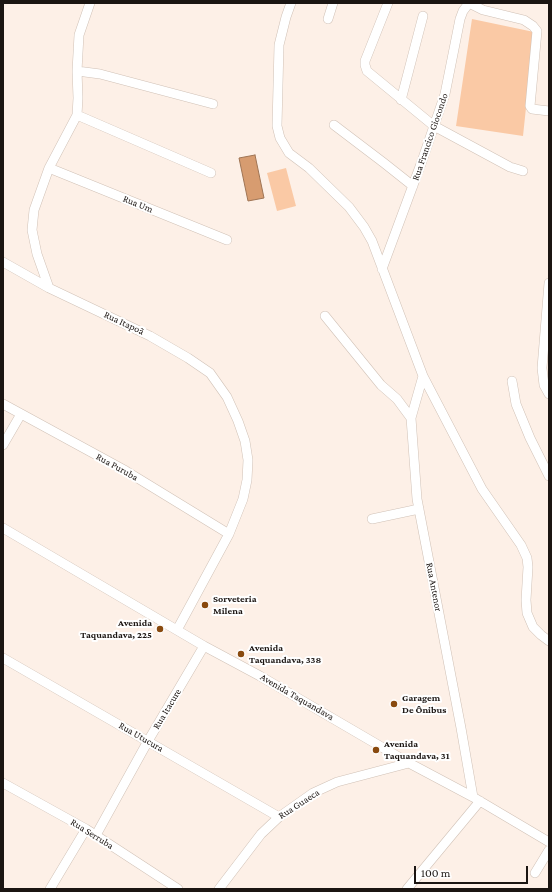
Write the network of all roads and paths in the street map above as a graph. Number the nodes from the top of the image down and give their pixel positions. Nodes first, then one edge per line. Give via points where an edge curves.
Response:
1 (90, 3) edge
2 (291, 3) edge
3 (333, 3) edge
4 (388, 3) edge
5 (469, 3) edge
6 (424, 16) dead end
7 (328, 19) dead end
8 (77, 71) junction
9 (401, 100) junction
10 (213, 104) dead end
11 (549, 111) edge
12 (77, 115) junction
13 (334, 125) dead end
14 (434, 126) junction
15 (49, 168) junction
16 (523, 171) dead end
17 (211, 173) dead end
18 (413, 186) junction
19 (228, 240) dead end
20 (3, 262) edge
21 (382, 269) junction
22 (549, 283) edge
23 (49, 288) junction
24 (325, 316) dead end
25 (422, 376) junction
26 (512, 381) dead end
27 (549, 394) edge
28 (3, 404) edge
29 (21, 414) junction
30 (411, 418) junction
31 (3, 445) edge
32 (548, 471) edge
33 (419, 509) junction
34 (372, 519) dead end
35 (3, 528) edge
36 (229, 534) junction
37 (177, 630) junction
38 (549, 640) edge
39 (204, 646) junction
40 (3, 658) edge
41 (148, 741) junction
42 (409, 763) junction
43 (3, 783) edge
44 (476, 799) junction
45 (278, 816) junction
46 (86, 829) junction
47 (96, 835) junction
48 (549, 842) edge
49 (549, 850) edge
50 (535, 873) dead end
51 (411, 887) edge
52 (50, 889) edge
53 (178, 889) edge
54 (220, 889) edge

1 - 8 street via 78,35
2 - 21 street via 279,45 277,126 280,138 289,153 309,168 349,207 372,241
3 - 7 street
4 - 9 street via 365,66 367,71
5 - 11 street via 483,10 524,20 533,26 537,32 530,106 532,109
5 - 14 street, Rua Francico Giocondo via 460,19 449,80
6 - 9 street
8 - 10 street via 100,74
8 - 12 street
9 - 14 street
12 - 15 street
12 - 17 street
13 - 18 street
14 - 16 street via 510,167
14 - 18 street, Rua Francico Giocondo
15 - 19 street, Rua Um
15 - 23 street via 34,210 32,230
18 - 21 street, Rua Francico Giocondo
20 - 23 street, Rua Itapoã
21 - 25 street
22 - 27 street via 542,368 544,385
23 - 36 street, Rua Itapoã via 150,336 210,373 227,397 238,421 248,460 243,500
24 - 30 street
25 - 30 street, Rua Antenor
25 - 38 street via 482,489 521,545 528,566 527,613 533,627
26 - 32 street via 516,404 530,438
28 - 29 street, Rua Puruba
29 - 31 street
29 - 36 street, Rua Puruba via 126,471
30 - 33 street, Rua Antenor
33 - 34 street
33 - 44 street, Rua Antenor
35 - 37 street, Avenida Taquandava
36 - 37 street, Rua Itapoã
37 - 39 street, Avenida Taquandava
39 - 41 street, Rua Itacure
39 - 42 street, Avenida Taquandava
40 - 41 street, Rua Utucura
41 - 45 street, Rua Utucura
41 - 47 street, Rua Itacure
42 - 44 street, Avenida Taquandava
42 - 45 street, Rua Guaeca via 337,782 313,793
43 - 46 street, Rua Serruba
44 - 48 street, Avenida Taquandava
44 - 51 street
45 - 54 street, Rua Guaeca via 261,834
46 - 47 street, Rua Serruba
46 - 52 street
47 - 53 street, Rua Serruba
49 - 50 street

